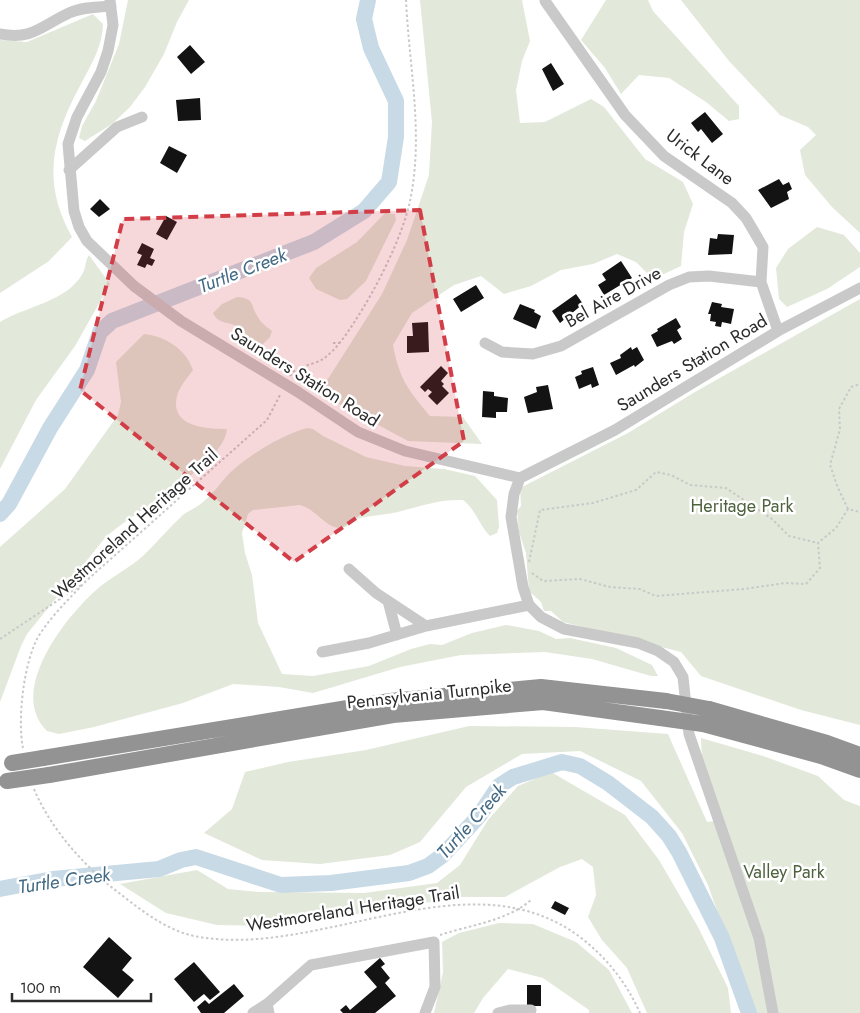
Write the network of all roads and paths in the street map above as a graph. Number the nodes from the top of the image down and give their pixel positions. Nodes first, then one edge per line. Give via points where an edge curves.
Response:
1 (406, 0) edge
2 (544, 2) dead end
3 (110, 3) edge
4 (0, 34) edge
5 (142, 117) dead end
6 (69, 170) junction
7 (760, 282) junction
8 (860, 288) edge
9 (778, 331) junction
10 (485, 343) dead end
11 (337, 346) junction
12 (287, 367) dead end
13 (297, 369) dead end
14 (860, 384) edge
15 (267, 420) dead end
16 (520, 478) junction
17 (848, 509) junction
18 (860, 512) edge
19 (818, 542) junction
20 (516, 550) junction
21 (528, 567) junction
22 (348, 569) dead end
23 (86, 581) junction
24 (388, 601) junction
25 (530, 605) junction
26 (426, 626) junction
27 (397, 635) junction
28 (0, 639) edge
29 (322, 652) dead end
30 (706, 716) junction
31 (860, 755) edge
32 (12, 761) edge
33 (860, 770) edge
34 (3, 782) edge
35 (31, 782) dead end
36 (532, 899) dead end
37 (521, 909) junction
38 (434, 942) junction
39 (268, 1008) edge
40 (531, 1010) dead end
41 (253, 1013) edge
42 (425, 1013) edge
43 (498, 1013) edge
44 (640, 1013) edge
45 (773, 1013) edge

1 - 11 path via 416,124 410,202 377,284
2 - 7 street, Urick Lane via 625,115 664,156 732,203 746,218 763,247
3 - 4 street via 70,12 30,35 13,37
3 - 6 street, Saunders Station Road via 112,36 101,72 77,118 68,144
5 - 6 street via 117,127
6 - 16 street, Saunders Station Road via 74,211 87,241 134,286 181,321 358,432 381,443
7 - 9 street, Urick Lane
7 - 10 street, Bel Aire Drive via 689,277 561,346 533,354 502,352
8 - 9 street, Saunders Station Road
9 - 16 street, Saunders Station Road via 615,430
11 - 11 path via 332,344
12 - 13 path
14 - 17 path via 851,387 839,409 840,429 830,465
15 - 23 path, Westmoreland Heritage Trail
16 - 20 street via 511,517
17 - 18 path
17 - 19 path via 836,528
19 - 21 path via 820,568 806,584 785,583 656,596 640,589 610,587 580,579 542,581
19 - 21 path via 789,536 772,519 726,488 690,484 656,472 636,490 593,503 540,510
20 - 21 path
20 - 25 street via 522,587
22 - 24 street
23 - 28 path
23 - 32 path, Westmoreland Heritage Trail via 38,636 20,706 21,739
24 - 26 street
24 - 27 street
25 - 26 street
25 - 45 street via 541,617 564,629 638,643 674,662 683,678 689,734 759,938
26 - 27 street
27 - 29 street
30 - 31 highway, Pennsylvania Turnpike via 827,743
30 - 32 highway, Pennsylvania Turnpike, bridge via 666,701 541,687 408,699
30 - 33 highway, Pennsylvania Turnpike
30 - 34 highway, Pennsylvania Turnpike, bridge via 660,718 543,702 393,715
35 - 37 path, Westmoreland Heritage Trail via 46,814 87,865 160,923 192,936 257,938 474,904
36 - 37 path
37 - 38 path via 436,936
37 - 44 path, Westmoreland Heritage Trail via 564,926 588,943 612,966 632,994
38 - 39 street via 311,965
38 - 42 street via 435,987
39 - 41 street
40 - 43 street

